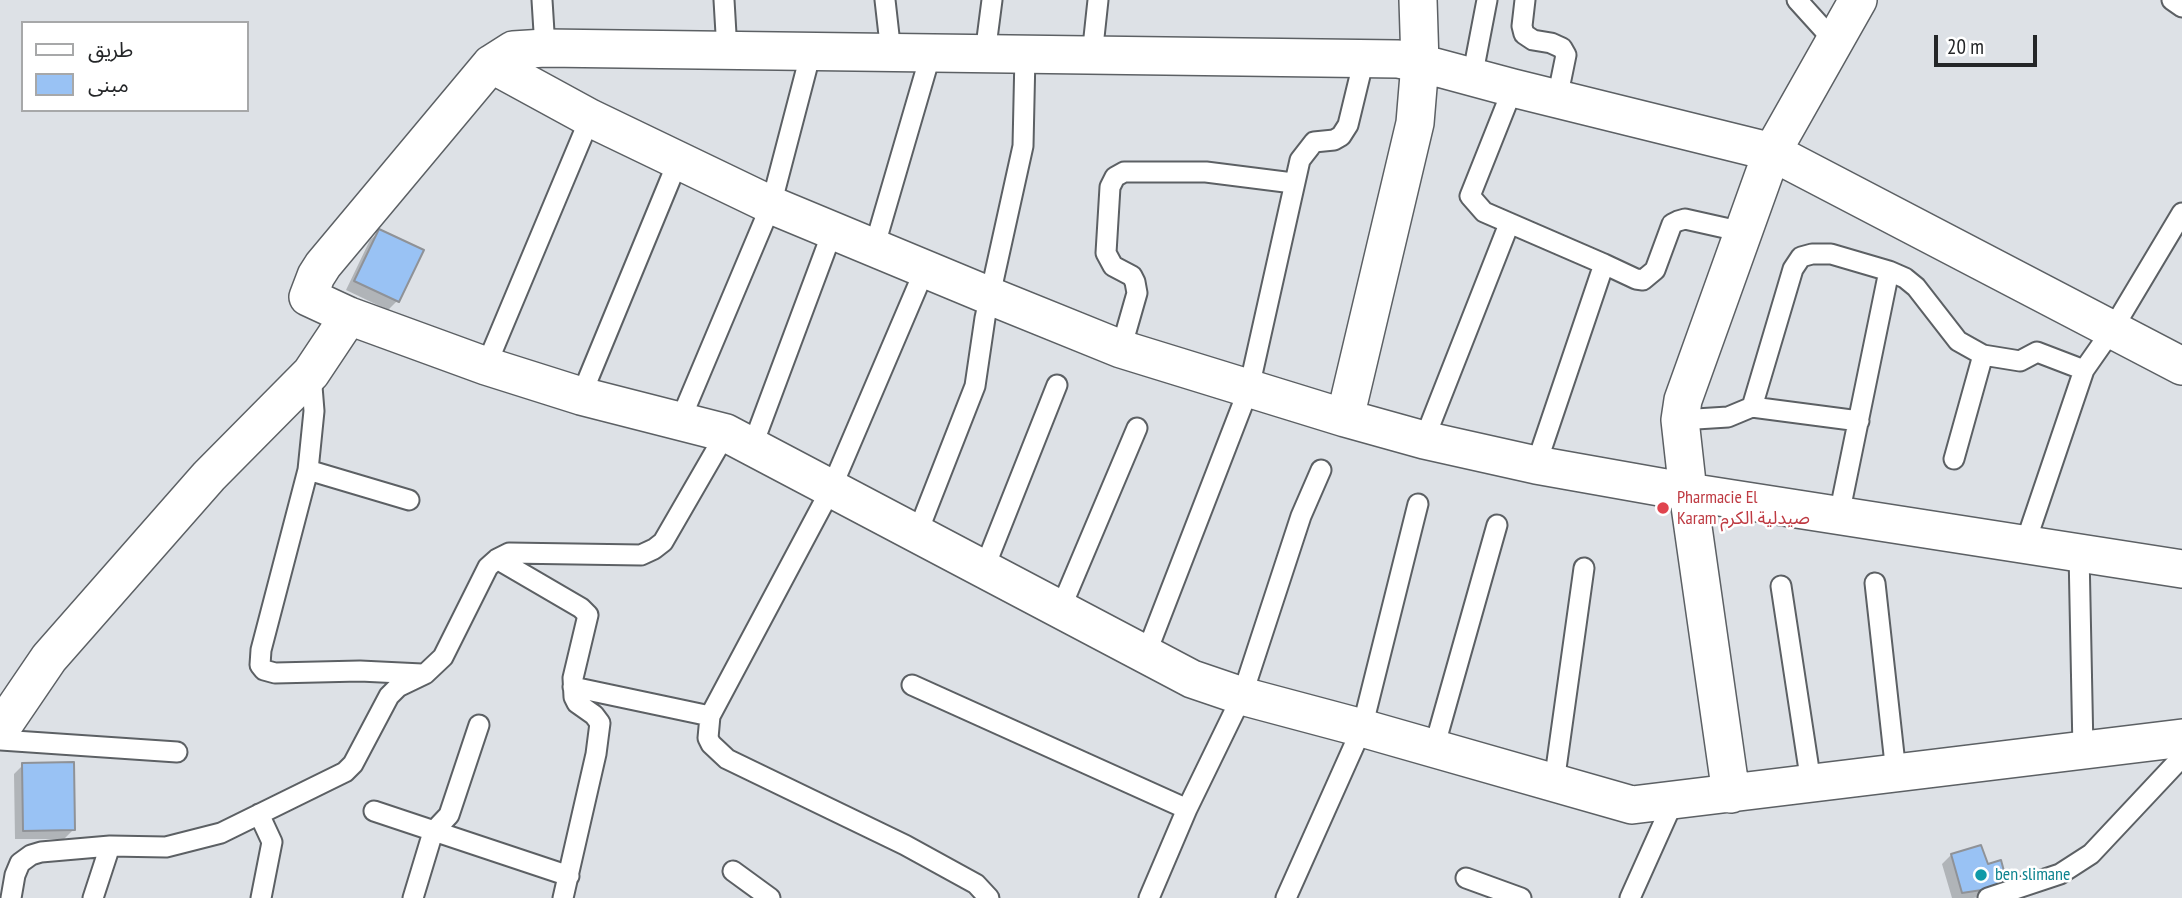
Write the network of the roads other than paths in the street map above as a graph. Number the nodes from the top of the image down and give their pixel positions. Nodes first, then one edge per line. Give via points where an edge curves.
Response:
1 (542, 0) edge
2 (724, 0) edge
3 (885, 0) edge
4 (992, 0) edge
5 (1098, 0) edge
6 (1418, 0) edge
7 (1487, 0) edge
8 (1525, 0) edge
9 (1797, 0) edge
10 (1858, 0) edge
11 (2172, 0) edge
12 (2182, 8) edge
13 (1835, 42) junction
14 (545, 48) junction
15 (727, 51) junction
16 (811, 52) junction
17 (891, 53) junction
18 (931, 54) junction
19 (985, 54) junction
20 (1026, 55) junction
21 (1092, 56) junction
22 (1364, 59) junction
23 (1420, 63) junction
24 (491, 64) junction
25 (1472, 78) junction
26 (1513, 88) junction
27 (1557, 99) junction
28 (590, 118) junction
29 (1772, 152) junction
30 (678, 161) junction
31 (1293, 183) junction
32 (771, 205) junction
33 (2182, 213) edge
34 (1508, 224) junction
35 (833, 230) junction
36 (1743, 232) junction
37 (874, 248) junction
38 (1604, 264) junction
39 (926, 269) junction
40 (1889, 271) junction
41 (990, 296) junction
42 (349, 316) junction
43 (2112, 330) junction
44 (1121, 349) junction
45 (1983, 355) junction
46 (486, 366) junction
47 (2182, 366) edge
48 (2084, 370) junction
49 (311, 373) junction
50 (1056, 385) dead end
51 (1249, 388) junction
52 (581, 396) junction
53 (1752, 407) junction
54 (1345, 418) junction
55 (1680, 420) junction
56 (680, 421) junction
57 (1859, 421) junction
58 (1137, 428) dead end
59 (739, 440) junction
60 (1424, 440) junction
61 (1954, 459) dead end
62 (1536, 465) junction
63 (308, 470) junction
64 (1321, 470) dead end
65 (831, 489) junction
66 (1688, 492) junction
67 (409, 500) dead end
68 (1418, 504) dead end
69 (1839, 515) junction
70 (1497, 525) dead end
71 (917, 534) junction
72 (2025, 544) junction
73 (2079, 552) junction
74 (496, 559) junction
75 (1584, 568) dead end
76 (984, 569) junction
77 (2182, 569) edge
78 (1875, 583) dead end
79 (1781, 586) dead end
80 (1060, 610) junction
81 (1146, 654) junction
82 (425, 674) junction
83 (912, 685) dead end
84 (573, 687) junction
85 (1241, 696) junction
86 (710, 716) junction
87 (479, 725) dead end
88 (1362, 728) junction
89 (0, 730) edge
90 (2182, 738) edge
91 (0, 740) edge
92 (1434, 748) junction
93 (2083, 750) junction
94 (177, 752) dead end
95 (2182, 757) edge
96 (1896, 773) junction
97 (1554, 783) junction
98 (1811, 783) junction
99 (1731, 794) junction
100 (1674, 800) junction
101 (1187, 809) junction
102 (373, 811) dead end
103 (259, 814) junction
104 (433, 832) junction
105 (110, 846) junction
106 (733, 871) dead end
107 (569, 876) junction
108 (1466, 878) dead end
109 (11, 898) edge
110 (93, 898) edge
111 (261, 898) edge
112 (413, 898) edge
113 (563, 898) edge
114 (770, 898) edge
115 (989, 898) edge
116 (1149, 898) edge
117 (1286, 898) edge
118 (1521, 898) edge
119 (1630, 898) edge
120 (1988, 898) edge

1 - 14 lane
2 - 15 lane
3 - 17 lane
4 - 19 lane
5 - 21 lane
6 - 23 street
7 - 25 lane
8 - 27 lane via 1524,34 1562,48 1566,55
9 - 13 lane
10 - 13 street
11 - 12 lane
13 - 29 street
14 - 15 street
14 - 24 street via 513,50
15 - 16 street
16 - 17 street
16 - 32 lane
17 - 18 street
18 - 19 street
18 - 37 lane
19 - 20 street
20 - 21 street
20 - 41 lane via 1023,146
21 - 22 street
22 - 23 street
22 - 31 lane via 1342,136 1314,142 1300,160
23 - 25 street
23 - 54 street via 1415,123
24 - 28 street
24 - 42 street via 316,276 308,297
25 - 26 street
26 - 27 street
26 - 34 lane via 1470,196 1484,212
27 - 29 street
28 - 30 street
28 - 46 lane
29 - 36 street
29 - 43 street
30 - 32 street
30 - 52 lane
31 - 44 lane via 1206,172 1124,172 1115,177 1110,187 1106,253 1113,266 1132,276 1137,293
31 - 51 lane
32 - 35 street
32 - 56 lane
33 - 43 lane
34 - 38 lane
34 - 60 lane
35 - 37 street
35 - 59 lane
36 - 38 lane via 1678,220 1672,224 1655,270 1643,279
36 - 55 street via 1683,400
37 - 39 street
38 - 62 lane
39 - 41 street
39 - 65 lane
40 - 45 lane via 1916,287 1958,341
40 - 53 lane via 1831,254 1801,257 1793,269
40 - 57 lane
41 - 44 street
41 - 71 lane via 975,386
42 - 46 street
42 - 49 street
43 - 47 street
43 - 48 lane
44 - 51 street
45 - 48 lane via 2020,360 2037,352
45 - 61 lane
46 - 52 street
48 - 72 lane
49 - 63 lane via 314,411
49 - 89 street via 209,475 49,658
50 - 76 lane
51 - 54 street
51 - 81 lane
52 - 56 street
53 - 55 lane via 1728,417
53 - 57 lane
54 - 60 street
55 - 66 street
56 - 59 street
57 - 69 lane
58 - 80 lane
59 - 65 street
59 - 74 lane via 654,549 641,555 509,553
60 - 62 street
62 - 66 street
63 - 67 lane
63 - 82 lane via 260,665 275,673
64 - 85 lane via 1301,516
65 - 71 street
65 - 86 lane
66 - 69 street
66 - 99 street
68 - 88 lane
69 - 72 street
70 - 92 lane
71 - 76 street
72 - 73 street
73 - 77 street
73 - 93 lane
74 - 82 lane via 443,657
74 - 84 lane via 588,615
75 - 97 lane
76 - 80 street
78 - 96 lane
79 - 98 lane
80 - 81 street
81 - 85 street via 1192,679
82 - 103 lane via 389,696 354,764 345,772
83 - 101 lane
84 - 86 lane
84 - 107 lane via 577,703 600,723
85 - 88 street
85 - 101 lane
86 - 115 lane via 708,738 727,759 905,845 976,884
87 - 104 lane via 449,815
88 - 92 street
88 - 117 lane
90 - 93 street
91 - 94 lane
92 - 97 street
93 - 96 street
95 - 120 lane via 2091,854 2060,874
96 - 98 street
97 - 100 street via 1632,805
98 - 99 street
99 - 100 street
100 - 119 lane
101 - 116 lane
102 - 104 lane
103 - 105 lane via 221,832 166,847
103 - 111 lane via 272,842
104 - 107 lane
104 - 112 lane
105 - 109 lane via 30,855 20,863
105 - 110 lane
106 - 114 lane
107 - 113 lane
108 - 118 lane

